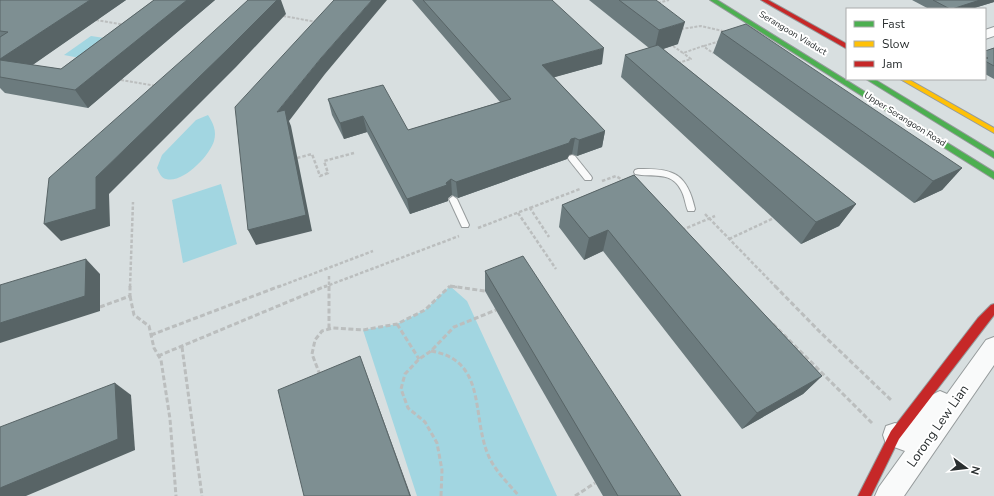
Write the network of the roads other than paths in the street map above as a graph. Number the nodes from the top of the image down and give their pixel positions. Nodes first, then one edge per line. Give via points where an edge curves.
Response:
1 (713, 0) edge
2 (764, 0) edge
3 (846, 46) edge
4 (871, 80) edge
5 (904, 80) edge
6 (994, 131) edge
7 (994, 155) edge
8 (572, 158) edge
9 (638, 172) dead end
10 (994, 176) edge
11 (588, 178) dead end
12 (453, 199) edge
13 (691, 209) dead end
14 (465, 225) dead end
15 (994, 308) edge
16 (991, 351) edge
17 (886, 431) junction
18 (864, 496) edge
19 (888, 496) edge

1 - 10 main road, Upper Serangoon Road
2 - 3 main road, Serangoon Viaduct
4 - 7 main road
5 - 6 main road
8 - 11 lane
9 - 13 lane via 655,171 670,174 683,183
12 - 14 lane
15 - 17 main road
16 - 17 street, Lorong Lew Lian via 957,381 918,429 904,439
16 - 19 street, Lorong Lew Lian
17 - 18 main road

